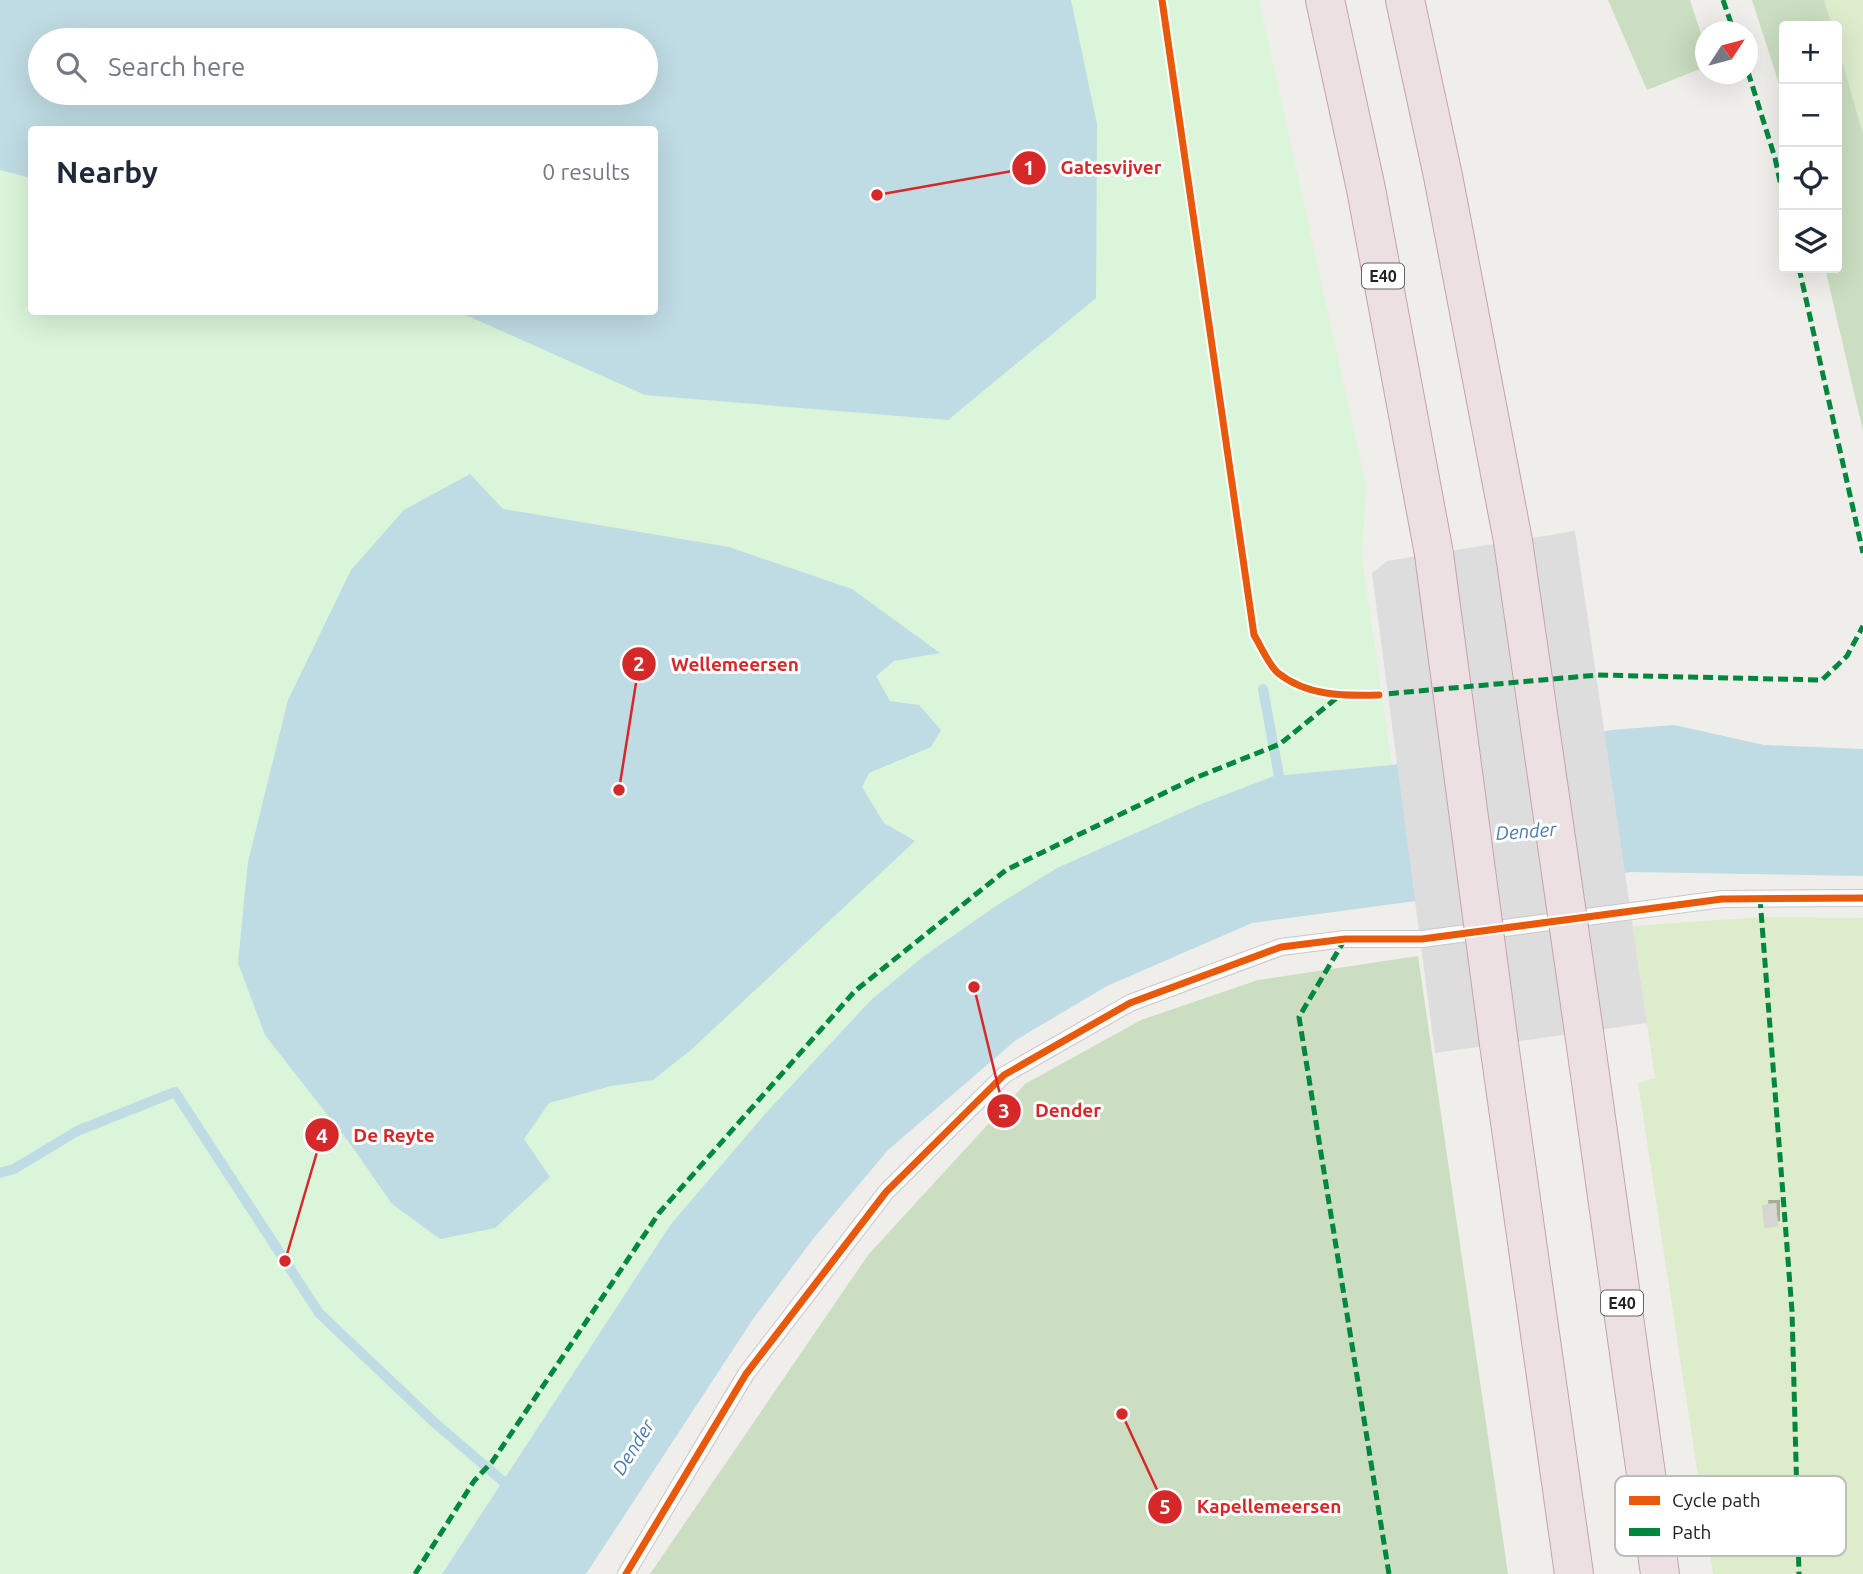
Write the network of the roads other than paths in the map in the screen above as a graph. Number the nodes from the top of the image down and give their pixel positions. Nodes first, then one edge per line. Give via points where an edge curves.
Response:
1 (1325, 0) edge
2 (1405, 0) edge
3 (1863, 898) edge
4 (1646, 1476) edge
5 (1657, 1556) edge
6 (626, 1574) edge
7 (1574, 1574) edge
8 (1660, 1574) edge

1 - 7 highway, E40, bridge via 1366,188 1434,554
2 - 4 highway, E40, bridge via 1513,541
3 - 6 lane via 1722,898 1422,939 1345,939 1281,947 1130,1003 1004,1075 886,1192 746,1374
5 - 8 highway, E40, bridge

